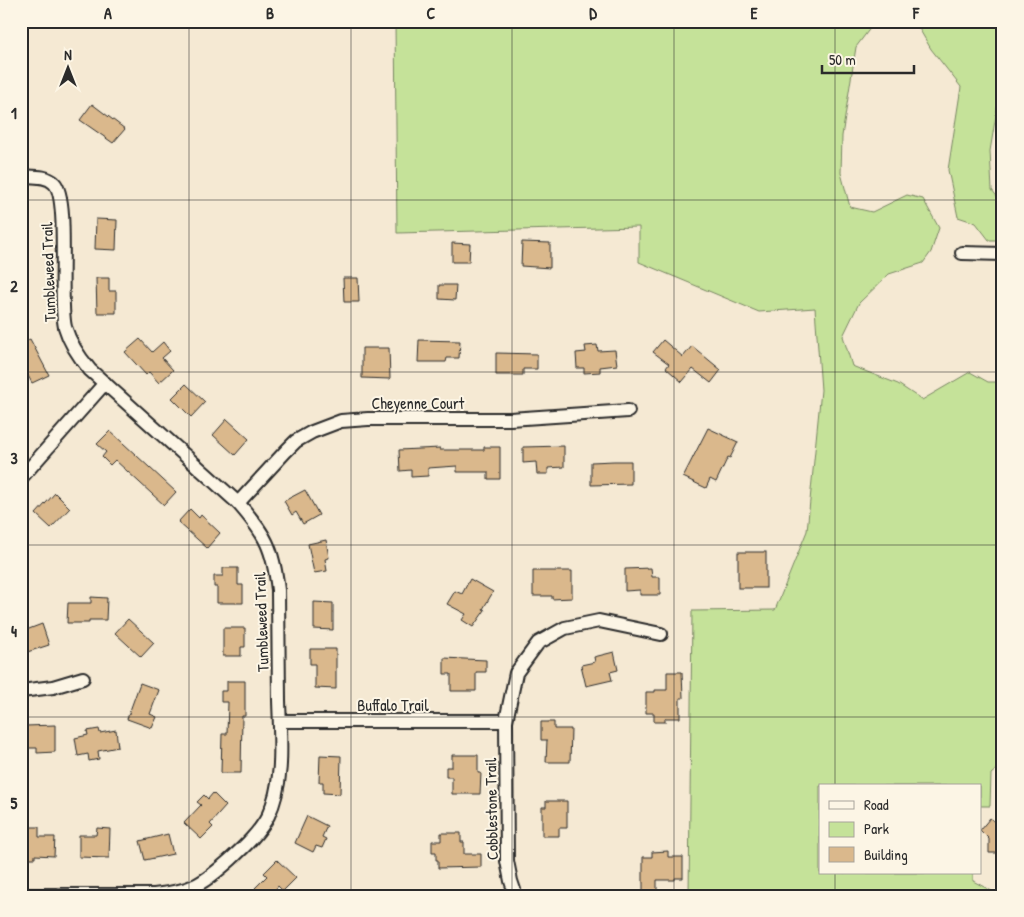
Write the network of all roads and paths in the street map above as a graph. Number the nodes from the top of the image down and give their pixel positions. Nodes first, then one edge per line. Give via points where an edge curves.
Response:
1 (21, 176) edge
2 (962, 254) dead end
3 (1003, 254) edge
4 (105, 383) junction
5 (628, 411) dead end
6 (21, 478) edge
7 (238, 503) junction
8 (661, 634) dead end
9 (83, 678) dead end
10 (21, 692) edge
11 (280, 721) junction
12 (506, 721) junction
13 (21, 895) edge
14 (89, 895) edge
15 (516, 896) edge

1 - 4 street, Tumbleweed Trail via 42,177 55,183 59,190 65,325 78,356
2 - 3 street
4 - 6 street
4 - 7 street, Tumbleweed Trail
5 - 7 street, Cheyenne Court via 510,419 341,421 296,441
7 - 11 street, Tumbleweed Trail via 266,539 275,566
8 - 12 street, Cobblestone Trail via 599,621 565,628 538,643 516,673
9 - 10 street
11 - 12 street, Buffalo Trail
11 - 14 street, Tumbleweed Trail via 278,779 268,816 237,853 209,879 175,893
12 - 15 street, Cobblestone Trail via 507,861
13 - 14 street, Tumbleweed Trail

